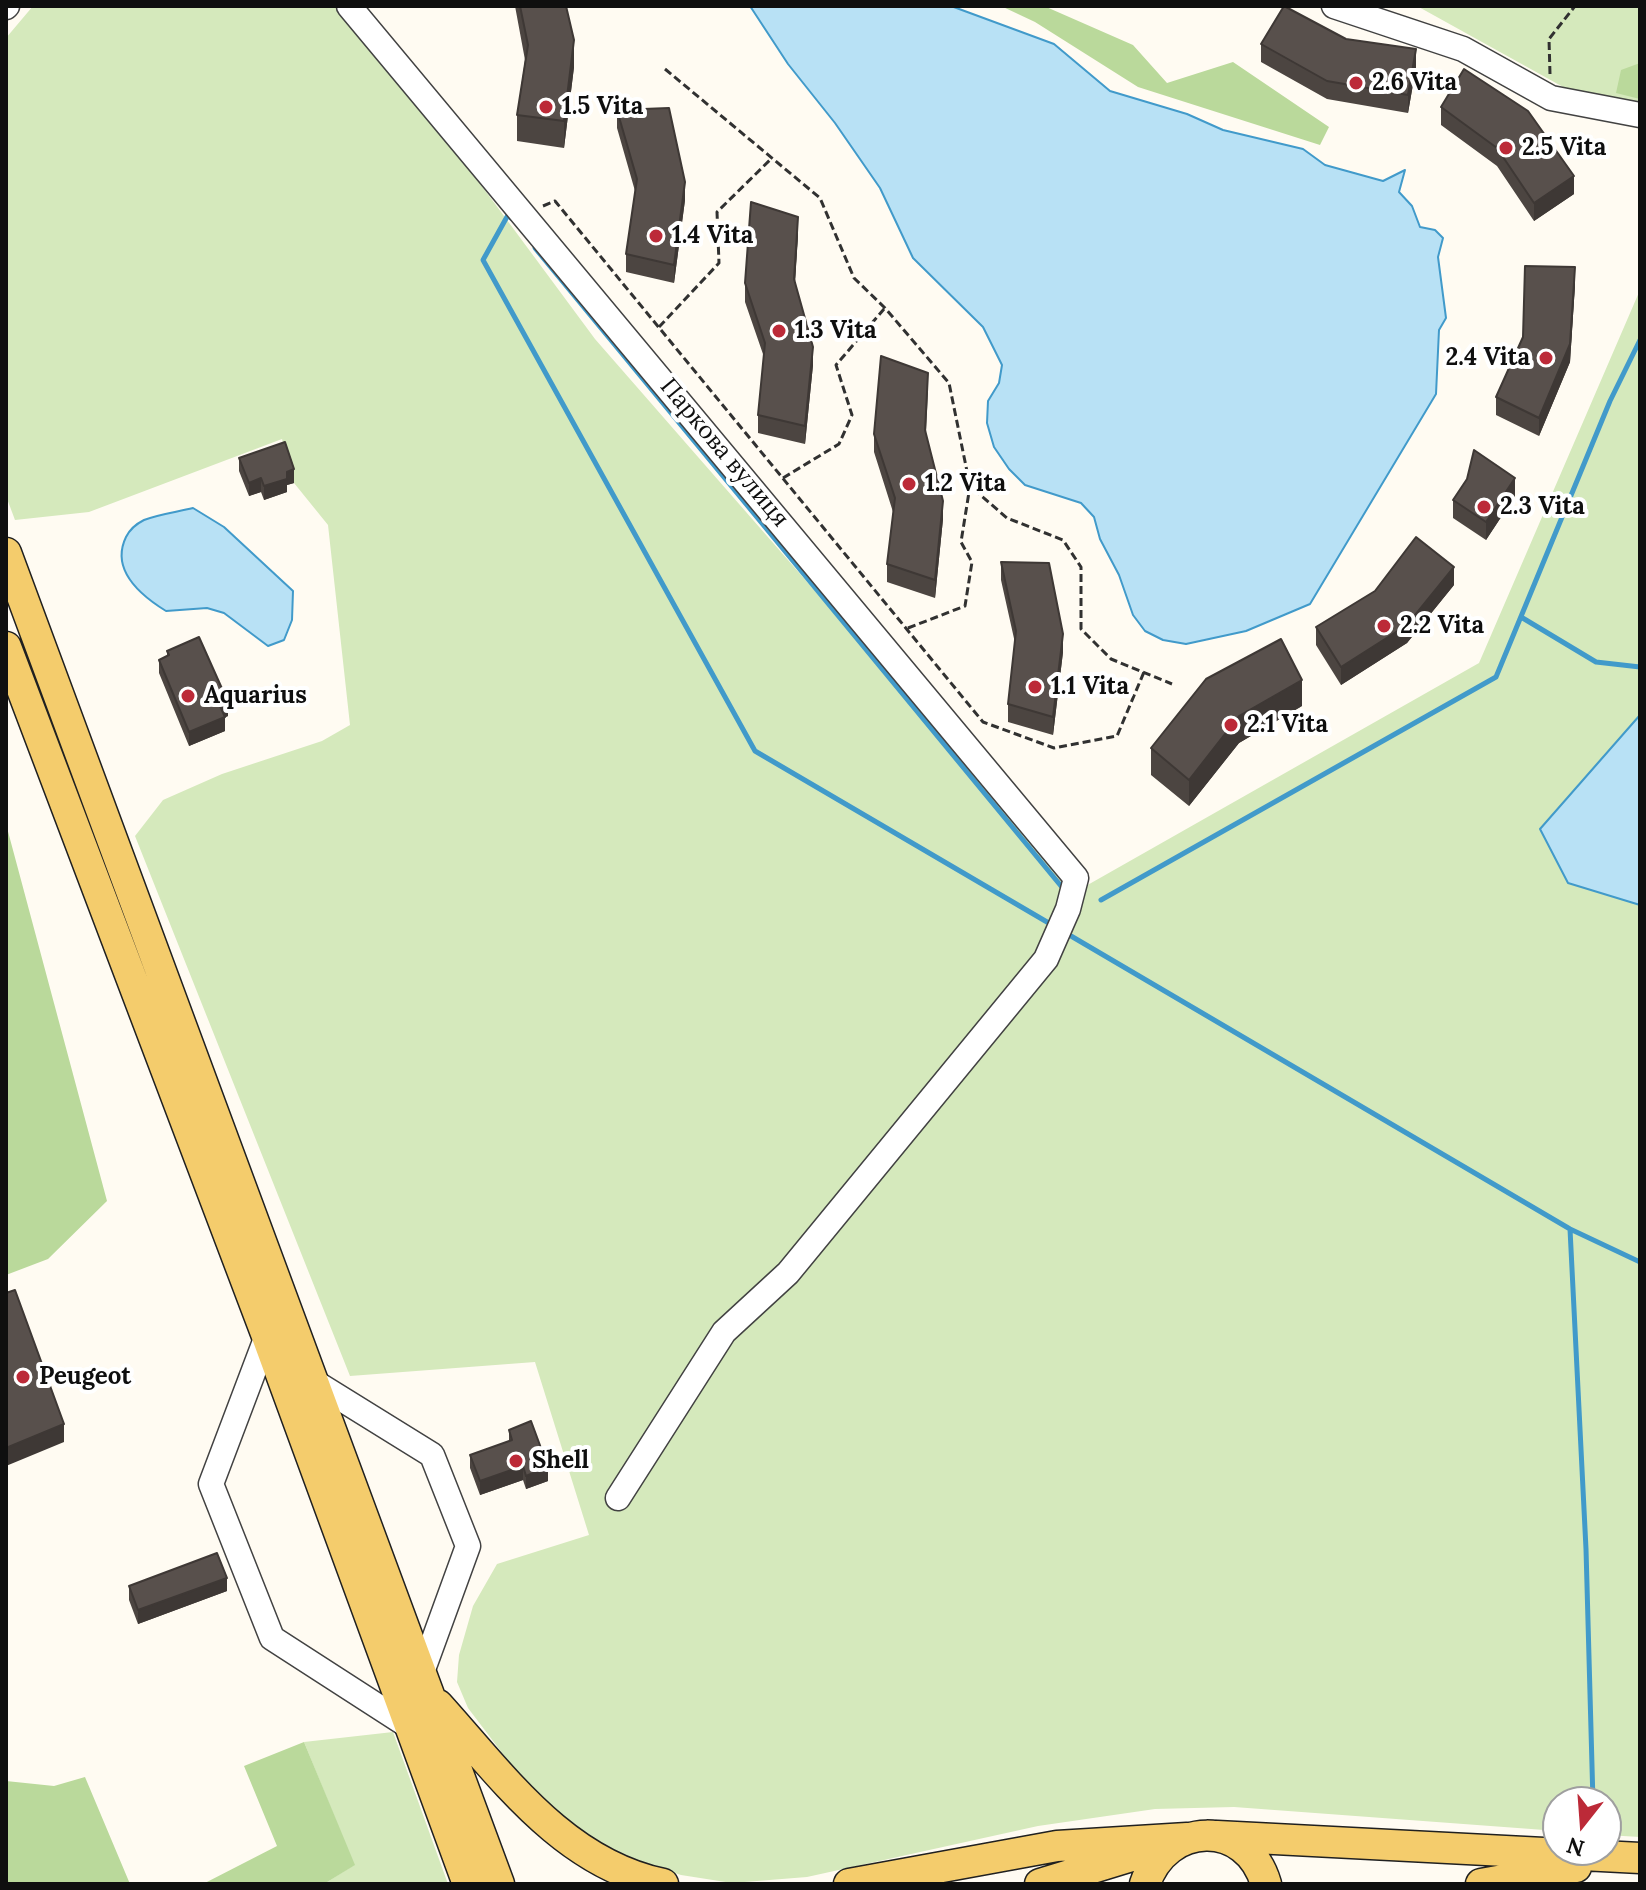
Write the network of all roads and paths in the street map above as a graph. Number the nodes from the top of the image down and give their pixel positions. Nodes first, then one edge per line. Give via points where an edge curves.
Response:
1 (349, 6) edge
2 (1334, 6) edge
3 (1575, 6) edge
4 (665, 69) dead end
5 (1551, 98) junction
6 (1640, 115) edge
7 (772, 158) junction
8 (523, 214) junction
9 (885, 308) junction
10 (659, 327) junction
11 (783, 478) junction
12 (970, 486) junction
13 (6, 553) edge
14 (907, 628) junction
15 (6, 647) edge
16 (1144, 672) junction
17 (1172, 684) dead end
18 (267, 1336) junction
19 (311, 1380) junction
20 (618, 1498) dead end
21 (424, 1684) junction
22 (413, 1729) junction
23 (1217, 1836) junction
24 (1179, 1842) junction
25 (1632, 1858) edge
26 (468, 1884) edge
27 (499, 1884) edge
28 (663, 1884) edge
29 (849, 1884) edge
30 (1040, 1884) edge
31 (1145, 1884) edge
32 (1266, 1884) edge
33 (1481, 1884) edge

1 - 8 lane, Паркова вулиця
2 - 5 lane via 1463,49
3 - 5 path via 1549,39
4 - 7 path
5 - 6 lane
7 - 9 path via 820,198 854,278
7 - 10 path via 717,212 719,263
8 - 10 path via 555,201
8 - 20 lane, Паркова вулиця via 1076,878 1046,959 788,1273 724,1332
9 - 11 path via 836,365 852,415 839,444
9 - 12 path via 949,383
10 - 11 path
11 - 14 path
12 - 14 path via 961,542 972,562 965,606
12 - 16 path via 1007,518 1063,540 1081,567 1081,629 1111,659
13 - 19 main road
14 - 16 path via 983,722 1054,748 1117,736
15 - 18 main road
16 - 17 path
18 - 22 main road
18 - 22 lane via 211,1484 272,1638
19 - 21 main road
19 - 21 lane via 432,1455 468,1546
21 - 27 main road
21 - 28 main road via 526,1803 578,1850 630,1877
22 - 26 main road
23 - 24 main road
23 - 25 main road
23 - 32 main road via 1244,1849
24 - 29 main road via 1057,1846
24 - 30 main road
24 - 31 main road via 1159,1856
25 - 33 main road

